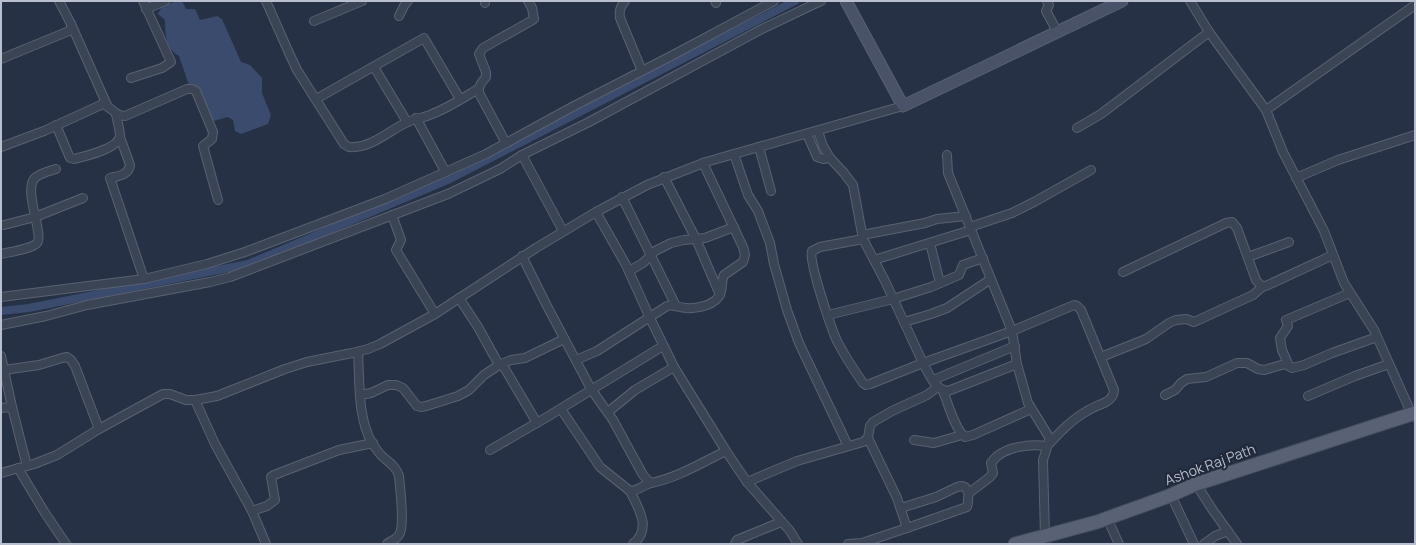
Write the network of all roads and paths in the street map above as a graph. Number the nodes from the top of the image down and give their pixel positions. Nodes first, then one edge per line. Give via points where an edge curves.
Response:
1 (59, 1) edge
2 (143, 1) edge
3 (165, 1) edge
4 (266, 1) edge
5 (362, 1) edge
6 (408, 1) edge
7 (528, 1) edge
8 (625, 1) edge
9 (774, 1) edge
10 (821, 1) edge
11 (846, 1) edge
12 (1048, 1) edge
13 (1122, 1) edge
14 (1190, 1) edge
15 (1415, 5) edge
16 (146, 9) junction
17 (399, 16) dead end
18 (314, 21) dead end
19 (71, 24) junction
20 (1209, 32) junction
21 (1058, 33) junction
22 (1, 59) edge
23 (374, 66) junction
24 (642, 71) junction
25 (131, 78) dead end
26 (478, 89) junction
27 (316, 99) junction
28 (460, 99) junction
29 (107, 106) junction
30 (904, 106) junction
31 (1266, 110) junction
32 (116, 114) junction
33 (416, 118) junction
34 (407, 122) junction
35 (56, 125) junction
36 (1077, 128) dead end
37 (818, 131) junction
38 (807, 134) junction
39 (1415, 135) edge
40 (120, 137) junction
41 (506, 143) junction
42 (1, 147) edge
43 (759, 147) junction
44 (734, 154) junction
45 (522, 155) junction
46 (947, 155) dead end
47 (830, 158) junction
48 (703, 163) junction
49 (56, 169) dead end
50 (1091, 170) dead end
51 (445, 171) junction
52 (664, 178) junction
53 (1296, 178) junction
54 (771, 191) dead end
55 (622, 197) junction
56 (83, 198) dead end
57 (218, 200) dead end
58 (596, 212) junction
59 (392, 215) junction
60 (966, 216) junction
61 (35, 217) junction
62 (4, 225) dead end
63 (734, 227) junction
64 (971, 228) junction
65 (563, 231) junction
66 (863, 237) junction
67 (696, 239) junction
68 (1289, 242) dead end
69 (930, 243) junction
70 (1, 254) edge
71 (650, 255) junction
72 (1333, 255) junction
73 (522, 256) junction
74 (1248, 257) junction
75 (983, 258) junction
76 (874, 260) junction
77 (629, 271) junction
78 (1123, 272) dead end
79 (144, 279) junction
80 (991, 279) junction
81 (940, 283) junction
82 (1262, 287) junction
83 (1350, 293) junction
84 (720, 295) junction
85 (1, 297) edge
86 (459, 298) junction
87 (893, 299) junction
88 (676, 306) junction
89 (435, 314) junction
90 (828, 315) junction
91 (650, 318) junction
92 (904, 322) junction
93 (1, 325) edge
94 (1012, 331) junction
95 (1377, 337) junction
96 (564, 339) junction
97 (663, 346) junction
98 (1015, 346) junction
99 (358, 352) junction
100 (1, 356) edge
101 (1101, 357) junction
102 (576, 360) junction
103 (501, 364) junction
104 (923, 364) junction
105 (1018, 364) junction
106 (1389, 364) junction
107 (1289, 366) junction
108 (674, 367) junction
109 (4, 370) junction
110 (938, 386) junction
111 (592, 389) junction
112 (360, 395) junction
113 (1165, 395) dead end
114 (1308, 396) dead end
115 (195, 400) junction
116 (12, 407) junction
117 (1, 408) edge
118 (561, 408) junction
119 (1031, 409) junction
120 (608, 412) junction
121 (1414, 416) edge
122 (537, 422) junction
123 (99, 429) junction
124 (962, 435) junction
125 (868, 438) junction
126 (914, 440) dead end
127 (372, 443) junction
128 (848, 446) junction
129 (1047, 446) junction
130 (490, 450) dead end
131 (726, 451) junction
132 (27, 466) junction
133 (18, 468) junction
134 (1, 473) edge
135 (747, 482) junction
136 (650, 483) junction
137 (1196, 484) junction
138 (630, 491) junction
139 (969, 493) junction
140 (1171, 495) junction
141 (901, 508) junction
142 (252, 512) junction
143 (1107, 518) junction
144 (781, 522) junction
145 (907, 528) junction
146 (1228, 531) junction
147 (1045, 540) edge
148 (66, 544) edge
149 (266, 544) edge
150 (387, 544) edge
151 (633, 544) edge
152 (735, 544) edge
153 (798, 544) edge
154 (848, 544) edge
155 (1015, 544) edge
156 (1119, 544) edge
157 (1194, 544) edge
158 (1204, 544) edge
159 (1237, 544) edge

1 - 19 street
2 - 16 street
3 - 16 street
4 - 27 street via 297,70
5 - 18 street
6 - 17 street
7 - 26 street via 534,19 481,50 480,58 486,76
8 - 24 street via 620,7 620,18
9 - 24 street
10 - 45 street via 757,31 589,122
11 - 30 main road
12 - 21 street via 1046,11
13 - 21 main road
14 - 20 street
15 - 31 street
16 - 25 street via 171,62 162,68
19 - 22 street via 69,31
19 - 29 street
20 - 31 street
20 - 36 street via 1101,114
21 - 30 main road
23 - 27 street
23 - 28 street via 424,38
23 - 34 street
24 - 41 street
26 - 28 street
26 - 41 street
27 - 34 street via 344,144 349,147 369,143
28 - 33 street via 432,114
29 - 32 street
29 - 35 street via 103,104
30 - 37 street
31 - 53 street
32 - 40 street
32 - 57 street via 125,116 187,89 196,91 213,132 212,139 203,146
33 - 34 street
33 - 51 street
35 - 40 street via 70,158 74,159 111,146
35 - 42 street
37 - 38 street
37 - 47 street
38 - 43 street
38 - 47 street via 814,154 820,159
39 - 53 street via 1334,161
40 - 79 street via 130,169 125,174 110,178
41 - 51 street
43 - 44 street
43 - 54 street
44 - 48 street
44 - 128 street via 748,195 758,211 770,243 787,310 799,342
45 - 59 street via 500,169 448,194
45 - 65 street
46 - 60 street via 948,173
47 - 66 street via 853,185
48 - 52 street
48 - 63 street
49 - 61 street via 39,174 31,184
50 - 64 street via 1012,213
51 - 79 street via 384,199 224,259
52 - 55 street
52 - 67 street
53 - 72 street via 1324,231
55 - 58 street
55 - 71 street
56 - 61 street
58 - 65 street
58 - 77 street
59 - 89 street via 401,240 396,250
59 - 93 street via 230,277
60 - 64 street
60 - 66 street via 937,218
61 - 62 street
61 - 70 street via 39,238 37,243
63 - 67 street via 711,237
63 - 84 street via 746,254 745,259 724,275
64 - 69 street
64 - 75 street
65 - 73 street
66 - 76 street
66 - 90 street via 820,247 810,255
67 - 71 street via 677,241
67 - 84 street
68 - 74 street
69 - 76 street
69 - 81 street
71 - 77 street via 643,263
71 - 88 street
72 - 82 street
72 - 83 street
73 - 86 street
73 - 96 street
74 - 78 street via 1237,228 1232,222
74 - 82 street via 1256,280
75 - 80 street
75 - 81 street via 963,265 959,275
76 - 87 street
77 - 91 street
79 - 85 street
80 - 92 street via 947,308
80 - 94 street
81 - 87 street
82 - 101 street via 1247,298 1194,322 1186,319 1169,323 1146,339
83 - 95 street
83 - 107 street via 1286,320 1288,326 1280,338
84 - 88 street via 705,306
86 - 89 street
86 - 103 street
87 - 90 street
87 - 92 street
88 - 91 street via 668,306
89 - 99 street via 380,344
90 - 104 street via 838,342 866,385
91 - 97 street
91 - 102 street via 597,351
92 - 104 street
94 - 98 street
94 - 101 street via 1070,306 1077,306
94 - 104 street
95 - 106 street
95 - 107 street via 1297,367
96 - 102 street
96 - 103 street via 525,358
97 - 108 street
97 - 111 street
98 - 105 street
98 - 110 street
99 - 112 street
99 - 115 street via 307,362 217,396
100 - 109 street
101 - 129 street via 1114,394 1106,402 1070,423
102 - 111 street
103 - 112 street via 463,394 426,406 418,406 403,388 396,385 388,385
103 - 122 street
104 - 110 street
105 - 110 street via 948,391
105 - 119 street
106 - 114 street
106 - 121 street
107 - 113 street via 1285,364 1264,370 1247,363 1237,363 1206,377 1186,379 1175,390
108 - 120 street via 635,390
108 - 131 street
109 - 116 street
109 - 123 street via 39,365 67,357 75,366
110 - 124 street
110 - 125 street via 927,395 872,422
111 - 118 street
111 - 120 street
112 - 127 street via 363,423
115 - 123 street via 163,394
115 - 142 street via 214,444
116 - 117 street
116 - 132 street
118 - 122 street
118 - 138 street via 600,467
119 - 124 street via 973,435
119 - 129 street via 1049,437
120 - 136 street
121 - 137 main road, Ashok Raj Path
122 - 130 street
123 - 132 street via 57,455
124 - 126 street via 934,443
125 - 128 street
125 - 141 street
127 - 142 street via 339,450 274,475 271,482 275,500
127 - 150 street via 393,465 399,476 401,533
128 - 135 street via 797,461
129 - 139 street via 1019,446 996,457 992,463 994,470 990,478
129 - 147 street via 1043,460
131 - 135 street
131 - 136 street via 684,472
132 - 133 street
133 - 134 street
133 - 148 street
135 - 144 street
136 - 138 street
137 - 140 main road, Ashok Raj Path
137 - 146 street
138 - 151 street via 643,525 639,539
139 - 141 street via 962,486 957,487
139 - 145 street via 967,507
140 - 143 main road, Ashok Raj Path
140 - 157 street
141 - 145 street
142 - 149 street
143 - 147 main road, Ashok Raj Path
143 - 156 street
144 - 152 street via 737,540
144 - 153 street
145 - 154 street via 862,543
146 - 158 street via 1214,536
146 - 159 street
147 - 155 main road, Ashok Raj Path

